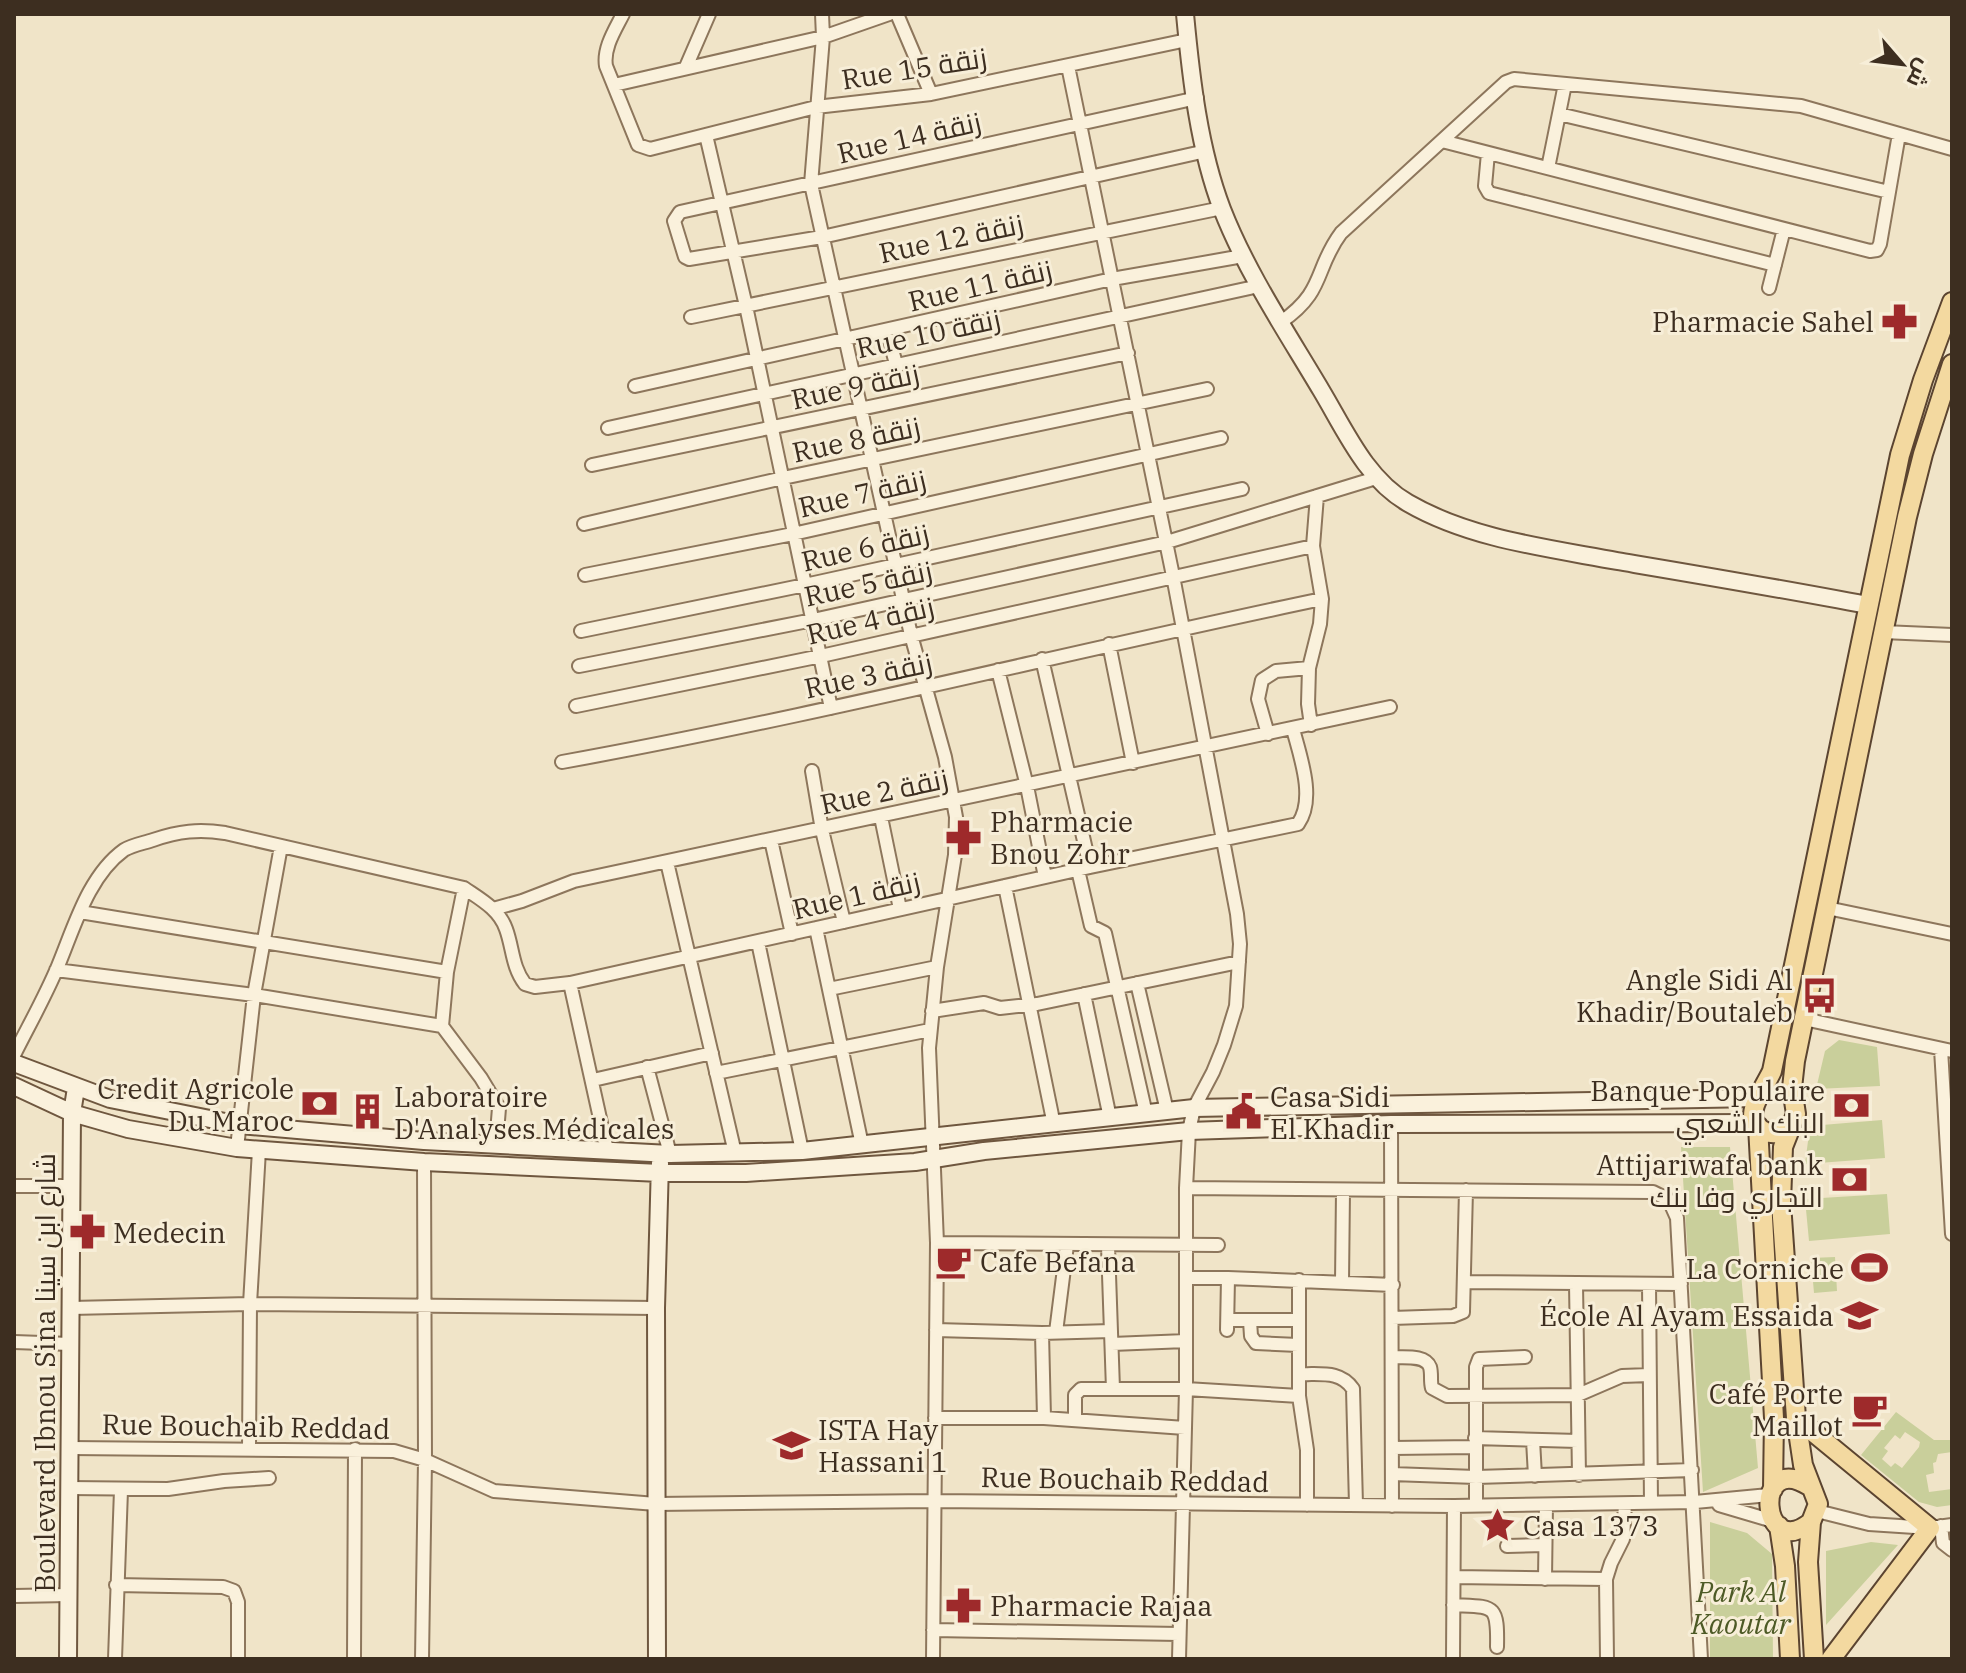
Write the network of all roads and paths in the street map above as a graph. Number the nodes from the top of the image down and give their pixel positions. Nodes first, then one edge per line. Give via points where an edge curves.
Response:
1 (623, 14) edge
2 (709, 14) edge
3 (822, 14) edge
4 (889, 14) edge
5 (897, 14) edge
6 (1185, 14) edge
7 (823, 37) junction
8 (1187, 40) junction
9 (1068, 66) junction
10 (686, 67) junction
11 (1565, 84) junction
12 (614, 85) junction
13 (931, 94) junction
14 (1197, 98) junction
15 (816, 107) junction
16 (1559, 114) junction
17 (1080, 123) junction
18 (1899, 134) junction
19 (706, 135) junction
20 (1442, 141) junction
21 (1952, 149) edge
22 (1206, 151) junction
23 (1488, 153) junction
24 (1548, 168) junction
25 (1091, 177) junction
26 (811, 184) junction
27 (1889, 192) junction
28 (722, 203) junction
29 (1222, 208) junction
30 (1784, 229) junction
31 (1103, 232) junction
32 (822, 237) junction
33 (733, 253) junction
34 (1243, 256) junction
35 (1775, 265) junction
36 (1112, 279) junction
37 (1259, 286) junction
38 (834, 288) junction
39 (1769, 288) dead end
40 (1952, 302) edge
41 (746, 306) junction
42 (691, 317) dead end
43 (1120, 317) junction
44 (1281, 322) junction
45 (887, 331) junction
46 (845, 341) junction
47 (1128, 353) junction
48 (756, 358) junction
49 (896, 364) junction
50 (1952, 364) edge
51 (853, 374) junction
52 (635, 386) dead end
53 (1207, 389) dead end
54 (763, 394) junction
55 (1138, 404) junction
56 (862, 409) junction
57 (608, 428) dead end
58 (771, 429) junction
59 (1221, 438) dead end
60 (1148, 453) junction
61 (873, 460) junction
62 (592, 465) dead end
63 (783, 478) junction
64 (1376, 478) junction
65 (1242, 489) dead end
66 (1317, 496) junction
67 (1159, 507) junction
68 (885, 513) junction
69 (584, 524) dead end
70 (793, 534) junction
71 (1167, 542) junction
72 (1313, 546) junction
73 (896, 564) junction
74 (585, 575) dead end
75 (1173, 576) junction
76 (805, 585) junction
77 (1322, 599) junction
78 (904, 601) junction
79 (1867, 605) junction
80 (813, 620) junction
81 (1184, 628) junction
82 (581, 631) dead end
83 (1883, 632) junction
84 (911, 635) junction
85 (1952, 635) edge
86 (1109, 644) junction
87 (821, 656) junction
88 (1042, 659) junction
89 (579, 666) dead end
90 (1309, 668) junction
91 (998, 670) junction
92 (925, 687) junction
93 (576, 706) dead end
94 (1390, 707) dead end
95 (831, 708) junction
96 (1311, 725) junction
97 (1293, 729) junction
98 (1268, 734) junction
99 (1205, 748) junction
100 (562, 762) dead end
101 (1133, 763) junction
102 (812, 771) dead end
103 (1070, 777) junction
104 (1027, 786) junction
105 (953, 801) junction
106 (881, 817) junction
107 (822, 830) junction
108 (771, 840) junction
109 (1222, 840) junction
110 (281, 846) junction
111 (667, 862) junction
112 (1084, 868) junction
113 (1045, 877) junction
114 (1005, 886) junction
115 (464, 888) junction
116 (948, 898) junction
117 (1827, 908) junction
118 (493, 909) junction
119 (900, 909) junction
120 (80, 912) junction
121 (844, 922) junction
122 (816, 928) junction
123 (792, 934) junction
124 (1952, 934) edge
125 (264, 941) junction
126 (758, 942) junction
127 (690, 957) junction
128 (1239, 962) junction
129 (937, 967) junction
130 (56, 970) junction
131 (447, 972) junction
132 (570, 983) junction
133 (1137, 983) junction
134 (1116, 988) junction
135 (829, 989) junction
136 (1084, 994) junction
137 (254, 995) junction
138 (1029, 1004) junction
139 (932, 1011) junction
140 (1804, 1019) junction
141 (442, 1026) junction
142 (930, 1030) junction
143 (842, 1047) junction
144 (1946, 1050) edge
145 (712, 1053) junction
146 (14, 1055) edge
147 (783, 1059) junction
148 (14, 1063) edge
149 (647, 1067) junction
150 (716, 1073) junction
151 (593, 1080) junction
152 (14, 1086) edge
153 (76, 1088) junction
154 (1759, 1097) junction
155 (1793, 1101) junction
156 (1194, 1108) junction
157 (1167, 1111) junction
158 (72, 1113) junction
159 (1146, 1114) junction
160 (1110, 1118) junction
161 (1391, 1124) junction
162 (1757, 1124) junction
163 (240, 1125) junction
164 (1054, 1125) junction
165 (1790, 1126) junction
166 (1189, 1131) junction
167 (933, 1138) junction
168 (496, 1145) junction
169 (862, 1145) junction
170 (237, 1148) junction
171 (259, 1150) junction
172 (607, 1150) junction
173 (802, 1151) junction
174 (735, 1153) junction
175 (665, 1154) junction
176 (935, 1159) junction
177 (424, 1162) junction
178 (1950, 1171) edge
179 (660, 1173) junction
180 (14, 1186) edge
181 (72, 1186) junction
182 (1186, 1188) junction
183 (1466, 1190) junction
184 (1343, 1191) junction
185 (1393, 1191) junction
186 (1952, 1234) edge
187 (937, 1243) junction
188 (1067, 1245) junction
189 (1218, 1245) dead end
190 (1108, 1246) junction
191 (1185, 1246) junction
192 (1186, 1278) junction
193 (1228, 1278) junction
194 (1299, 1280) junction
195 (1342, 1282) junction
196 (1466, 1282) junction
197 (1576, 1284) junction
198 (1649, 1284) junction
199 (1681, 1284) junction
200 (1393, 1285) junction
201 (250, 1304) junction
202 (424, 1307) junction
203 (71, 1308) junction
204 (656, 1308) junction
205 (1392, 1318) junction
206 (1299, 1320) junction
207 (1250, 1321) junction
208 (936, 1330) junction
209 (1056, 1332) junction
210 (1042, 1333) junction
211 (1111, 1338) junction
212 (1186, 1341) junction
213 (14, 1342) edge
214 (70, 1344) junction
215 (1298, 1345) junction
216 (1392, 1357) junction
217 (1525, 1357) dead end
218 (1299, 1374) junction
219 (1649, 1375) junction
220 (1113, 1389) junction
221 (1186, 1389) junction
222 (1578, 1395) junction
223 (1299, 1396) junction
224 (1475, 1396) junction
225 (935, 1418) junction
226 (1044, 1418) junction
227 (1796, 1418) junction
228 (1075, 1420) junction
229 (1185, 1428) junction
230 (1533, 1440) junction
231 (1578, 1441) junction
232 (1475, 1442) junction
233 (70, 1448) junction
234 (249, 1448) junction
235 (1392, 1448) junction
236 (355, 1449) junction
237 (425, 1460) junction
238 (1692, 1470) junction
239 (1649, 1472) junction
240 (1392, 1474) junction
241 (1579, 1475) junction
242 (1535, 1476) junction
243 (1476, 1477) junction
244 (269, 1478) dead end
245 (1809, 1486) junction
246 (69, 1488) junction
247 (121, 1490) junction
248 (1771, 1492) junction
249 (933, 1501) junction
250 (1701, 1502) junction
251 (1651, 1503) junction
252 (656, 1504) junction
253 (1183, 1504) junction
254 (1625, 1504) junction
255 (1307, 1505) junction
256 (1356, 1505) junction
257 (1546, 1505) junction
258 (1392, 1506) junction
259 (1454, 1506) junction
260 (1476, 1506) junction
261 (1814, 1517) junction
262 (1776, 1523) junction
263 (1941, 1526) edge
264 (1545, 1545) junction
265 (1507, 1546) dead end
266 (1952, 1550) edge
267 (1454, 1577) junction
268 (1545, 1579) junction
269 (1606, 1579) junction
270 (116, 1585) junction
271 (69, 1595) junction
272 (14, 1596) edge
273 (1453, 1605) junction
274 (933, 1630) junction
275 (1179, 1634) junction
276 (1497, 1647) dead end
277 (68, 1659) edge
278 (115, 1659) edge
279 (238, 1659) edge
280 (354, 1659) edge
281 (422, 1659) edge
282 (657, 1659) edge
283 (933, 1659) edge
284 (1179, 1659) edge
285 (1453, 1659) edge
286 (1607, 1659) edge
287 (1701, 1659) edge
288 (1790, 1659) edge
289 (1814, 1659) edge
290 (1831, 1659) edge

1 - 12 street via 604,57
2 - 10 street
3 - 7 street
4 - 7 street
5 - 13 street
6 - 8 main road
7 - 10 street
7 - 15 street
8 - 9 street, Rue 15 زنقة
8 - 14 main road
9 - 13 street, Rue 15 زنقة
9 - 17 street
10 - 12 street
11 - 16 street
11 - 18 street via 1801,106
11 - 20 street via 1506,82
12 - 19 street, Rue 15 زنقة via 638,145 650,149
13 - 15 street, Rue 15 زنقة
14 - 17 street, Rue 14 زنقة
14 - 22 main road
15 - 19 street, Rue 15 زنقة
15 - 26 street
16 - 24 street
16 - 27 street
17 - 25 street
17 - 26 street, Rue 14 زنقة
18 - 21 street
18 - 27 street
19 - 28 street
20 - 23 street
20 - 44 street via 1341,233 1310,297
22 - 25 street
22 - 29 main road
23 - 24 street
23 - 35 street via 1489,193
24 - 30 street
25 - 31 street
25 - 32 street
26 - 28 street, Rue 14 زنقة
26 - 32 street
27 - 30 street via 1877,250
28 - 33 street
28 - 33 street, Rue 14 زنقة via 680,212 674,221 685,257
29 - 31 street, Rue 12 زنقة
29 - 34 main road
30 - 35 street
31 - 36 street
31 - 38 street, Rue 12 زنقة
32 - 33 street
32 - 38 street
33 - 41 street
34 - 36 street, Rue 11 زنقة
34 - 37 main road
35 - 39 street
36 - 43 street
36 - 45 street, Rue 11 زنقة
37 - 43 street, Rue 10 زنقة
37 - 44 main road
38 - 41 street, Rue 12 زنقة
38 - 46 street
40 - 79 main road via 1900,455
41 - 42 street, Rue 12 زنقة
41 - 48 street
43 - 47 street
43 - 49 street, Rue 10 زنقة
44 - 64 main road
45 - 46 street, Rue 11 زنقة
45 - 49 street
46 - 48 street, Rue 11 زنقة
46 - 51 street
47 - 55 street
47 - 56 street, Rue 9 زنقة
48 - 52 street, Rue 11 زنقة
48 - 54 street
49 - 51 street, Rue 10 زنقة
50 - 83 main road via 1914,489
51 - 54 street, Rue 10 زنقة
51 - 56 street
53 - 55 street, Rue 8 زنقة
54 - 57 street, Rue 10 زنقة
54 - 58 street
55 - 60 street
55 - 61 street, Rue 8 زنقة
56 - 58 street, Rue 9 زنقة
56 - 61 street
58 - 62 street, Rue 9 زنقة
58 - 63 street
59 - 60 street, Rue 7 زنقة
60 - 67 street
60 - 68 street, Rue 7 زنقة
61 - 63 street, Rue 8 زنقة
61 - 68 street
63 - 69 street, Rue 8 زنقة
63 - 70 street
64 - 66 street, Rue 5 زنقة
64 - 79 main road via 1407,503 1435,516 1517,542
65 - 67 street, Rue 6 زنقة
66 - 71 street, Rue 5 زنقة
66 - 72 street
67 - 71 street
67 - 73 street, Rue 6 زنقة
68 - 70 street, Rue 7 زنقة
68 - 73 street
70 - 74 street, Rue 7 زنقة
70 - 76 street
71 - 75 street
71 - 78 street, Rue 5 زنقة
72 - 75 street, Rue 4 زنقة
72 - 77 street
73 - 76 street, Rue 6 زنقة
73 - 78 street
75 - 81 street
75 - 84 street, Rue 4 زنقة
76 - 80 street
76 - 82 street, Rue 6 زنقة
77 - 81 street, Rue 3 زنقة
77 - 90 street
78 - 80 street, Rue 5 زنقة
78 - 84 street
79 - 154 main road via 1773,1065
80 - 87 street
80 - 89 street, Rue 5 زنقة
81 - 86 street, Rue 3 زنقة
81 - 99 street
83 - 85 street
83 - 117 main road
84 - 87 street, Rue 4 زنقة
84 - 92 street
86 - 88 street, Rue 3 زنقة
86 - 101 street
87 - 93 street, Rue 4 زنقة
87 - 95 street
88 - 91 street, Rue 3 زنقة
88 - 103 street
90 - 96 street
90 - 98 street via 1276,671 1262,680 1258,699
91 - 92 street, Rue 3 زنقة
91 - 104 street
92 - 95 street, Rue 3 زنقة
92 - 105 street
94 - 96 street, Rue 2 زنقة
95 - 100 street, Rue 3 زنقة
96 - 97 street, Rue 2 زنقة
97 - 98 street, Rue 2 زنقة
97 - 109 street, Rue 1 زنقة via 1303,769 1303,817 1298,824
98 - 99 street, Rue 2 زنقة
99 - 101 street, Rue 2 زنقة
99 - 109 street
101 - 103 street, Rue 2 زنقة
102 - 107 street
103 - 104 street, Rue 2 زنقة
103 - 112 street
104 - 105 street, Rue 2 زنقة
104 - 113 street
105 - 106 street, Rue 2 زنقة
105 - 116 street via 956,835
106 - 107 street, Rue 2 زنقة
106 - 119 street
107 - 108 street, Rue 2 زنقة
107 - 121 street
108 - 111 street, Rue 2 زنقة
108 - 123 street
109 - 112 street, Rue 1 زنقة
109 - 128 street via 1237,914
110 - 115 street
110 - 120 street via 201,829 178,831 127,848 101,874
110 - 125 street
111 - 118 street, Rue 2 زنقة via 574,881
111 - 127 street
112 - 113 street, Rue 1 زنقة
112 - 134 street via 1091,926 1105,933
113 - 114 street, Rue 1 زنقة
114 - 116 street, Rue 1 زنقة
114 - 138 street
115 - 118 street, Rue 1 زنقة
115 - 131 street
116 - 119 street, Rue 1 زنقة
116 - 129 street
117 - 124 street
117 - 140 main road
118 - 132 street, Rue 1 زنقة via 505,926 513,962 525,984
119 - 121 street, Rue 1 زنقة
120 - 125 street
120 - 130 street
121 - 122 street, Rue 1 زنقة
122 - 123 street, Rue 1 زنقة
122 - 135 street
123 - 126 street, Rue 1 زنقة
125 - 131 street
125 - 137 street
126 - 127 street, Rue 1 زنقة
126 - 147 street
127 - 132 street, Rue 1 زنقة
127 - 145 street
128 - 133 street
128 - 156 street via 1232,1022
129 - 135 street
129 - 139 street
130 - 137 street
130 - 146 street
131 - 141 street
132 - 151 street
133 - 134 street
133 - 157 street
134 - 136 street
134 - 159 street
135 - 143 street
136 - 138 street
136 - 160 street
137 - 141 street
137 - 163 street
138 - 139 street via 1000,1008 984,1003
138 - 164 street
139 - 142 street
140 - 144 street
140 - 155 main road
141 - 168 street via 499,1108
142 - 143 street
142 - 167 street
143 - 147 street
143 - 169 street
144 - 178 street
145 - 149 street
145 - 150 street
147 - 150 street
147 - 173 street
148 - 153 main road
149 - 151 street
149 - 175 street
150 - 174 street
151 - 172 street
152 - 158 main road
153 - 158 main road, Boulevard Ibnou Sina شارع ابن سينا
153 - 163 main road
154 - 155 main road via 1778,1090
154 - 156 main road
154 - 162 main road via 1753,1110
155 - 165 main road via 1796,1114
156 - 157 main road
156 - 166 street
157 - 159 main road
158 - 170 main road via 128,1129
158 - 181 main road, Boulevard Ibnou Sina شارع ابن سينا
159 - 160 main road
160 - 164 main road
161 - 162 main road
161 - 166 main road
161 - 185 street
162 - 165 main road via 1774,1133
162 - 248 main road via 1774,1418
163 - 168 main road
163 - 170 street
164 - 167 main road
165 - 227 main road via 1783,1147 1781,1203
166 - 176 main road
166 - 182 street
167 - 169 main road
167 - 176 street
168 - 172 main road
169 - 173 main road
170 - 171 main road
171 - 177 main road
171 - 201 street
172 - 175 main road
173 - 174 main road
174 - 175 main road
175 - 179 main road
176 - 179 main road via 746,1173
176 - 187 street
177 - 179 main road
177 - 202 street
178 - 186 street
179 - 204 main road
180 - 181 street
181 - 203 main road, Boulevard Ibnou Sina شارع ابن سينا
182 - 184 street
182 - 191 street
183 - 185 street
183 - 196 street
183 - 199 street via 1662,1195 1677,1218
184 - 185 street
184 - 195 street
185 - 200 street
187 - 188 street
187 - 208 street
188 - 190 street
188 - 209 street
189 - 191 street
190 - 191 street
190 - 211 street
191 - 192 street
192 - 193 street
192 - 212 street
193 - 194 street
193 - 207 street via 1227,1325
194 - 195 street
194 - 206 street
195 - 200 street
196 - 197 street
196 - 205 street via 1460,1315
197 - 198 street
197 - 222 street
198 - 199 street
198 - 219 street
199 - 238 street
200 - 205 street
201 - 202 street
201 - 203 street
201 - 234 street
202 - 204 street
202 - 237 street
203 - 214 main road, Boulevard Ibnou Sina شارع ابن سينا
204 - 252 main road
205 - 216 street
206 - 207 street
206 - 215 street
207 - 215 street via 1256,1343
208 - 210 street
208 - 225 street
209 - 210 street
209 - 211 street
210 - 226 street
211 - 212 street
211 - 220 street
212 - 221 street
213 - 214 street
214 - 233 main road, Boulevard Ibnou Sina شارع ابن سينا
215 - 218 street
216 - 224 street via 1425,1361 1432,1388 1441,1394
216 - 235 street
217 - 224 street via 1479,1359
218 - 223 street
218 - 256 street via 1335,1375 1353,1389
219 - 222 street via 1622,1376
219 - 239 street
220 - 221 street
220 - 228 street via 1079,1390
221 - 223 street
221 - 229 street
222 - 224 street
222 - 231 street
223 - 255 street
224 - 232 street
225 - 226 street
225 - 249 street
226 - 228 street
227 - 245 main road
227 - 263 main road
228 - 229 street
229 - 253 street
230 - 231 street
230 - 232 street
230 - 242 street
231 - 241 street
232 - 235 street
232 - 243 street
233 - 234 street, Rue Bouchaib Reddad
233 - 246 main road, Boulevard Ibnou Sina شارع ابن سينا
234 - 236 street, Rue Bouchaib Reddad
235 - 240 street
236 - 237 street, Rue Bouchaib Reddad via 394,1451
236 - 280 street
237 - 252 street, Rue Bouchaib Reddad via 494,1491
237 - 281 street
238 - 239 street
238 - 250 street
239 - 241 street
239 - 251 street
240 - 243 street
240 - 258 street
241 - 242 street
242 - 243 street
243 - 260 street
244 - 247 street
245 - 248 main road via 1786,1480
245 - 261 main road via 1817,1497
246 - 247 street
246 - 271 main road, Boulevard Ibnou Sina شارع ابن سينا
247 - 270 street
248 - 250 street, Rue Bouchaib Reddad
248 - 262 main road via 1768,1508
249 - 252 street, Rue Bouchaib Reddad
249 - 253 street, Rue Bouchaib Reddad
249 - 274 street
250 - 251 street, Rue Bouchaib Reddad
250 - 262 street, Rue Bouchaib Reddad
250 - 287 street
251 - 254 street, Rue Bouchaib Reddad
252 - 282 main road
253 - 255 street, Rue Bouchaib Reddad
253 - 275 street
254 - 257 street, Rue Bouchaib Reddad
254 - 269 street via 1623,1539
255 - 256 street, Rue Bouchaib Reddad
256 - 258 street, Rue Bouchaib Reddad
257 - 260 street, Rue Bouchaib Reddad
257 - 264 street
258 - 259 street, Rue Bouchaib Reddad
259 - 260 street, Rue Bouchaib Reddad
259 - 267 street
261 - 262 main road via 1798,1529
261 - 263 street
261 - 289 main road via 1808,1562
262 - 288 main road via 1785,1566
263 - 266 street via 1943,1543
263 - 290 main road
264 - 265 street
264 - 268 street
267 - 268 street
267 - 273 street
268 - 269 street
269 - 286 street
270 - 278 street
270 - 279 street via 234,1591
271 - 272 street
271 - 277 main road, Boulevard Ibnou Sina شارع ابن سينا
273 - 276 street via 1493,1611
273 - 285 street
274 - 275 street
274 - 283 street
275 - 284 street

